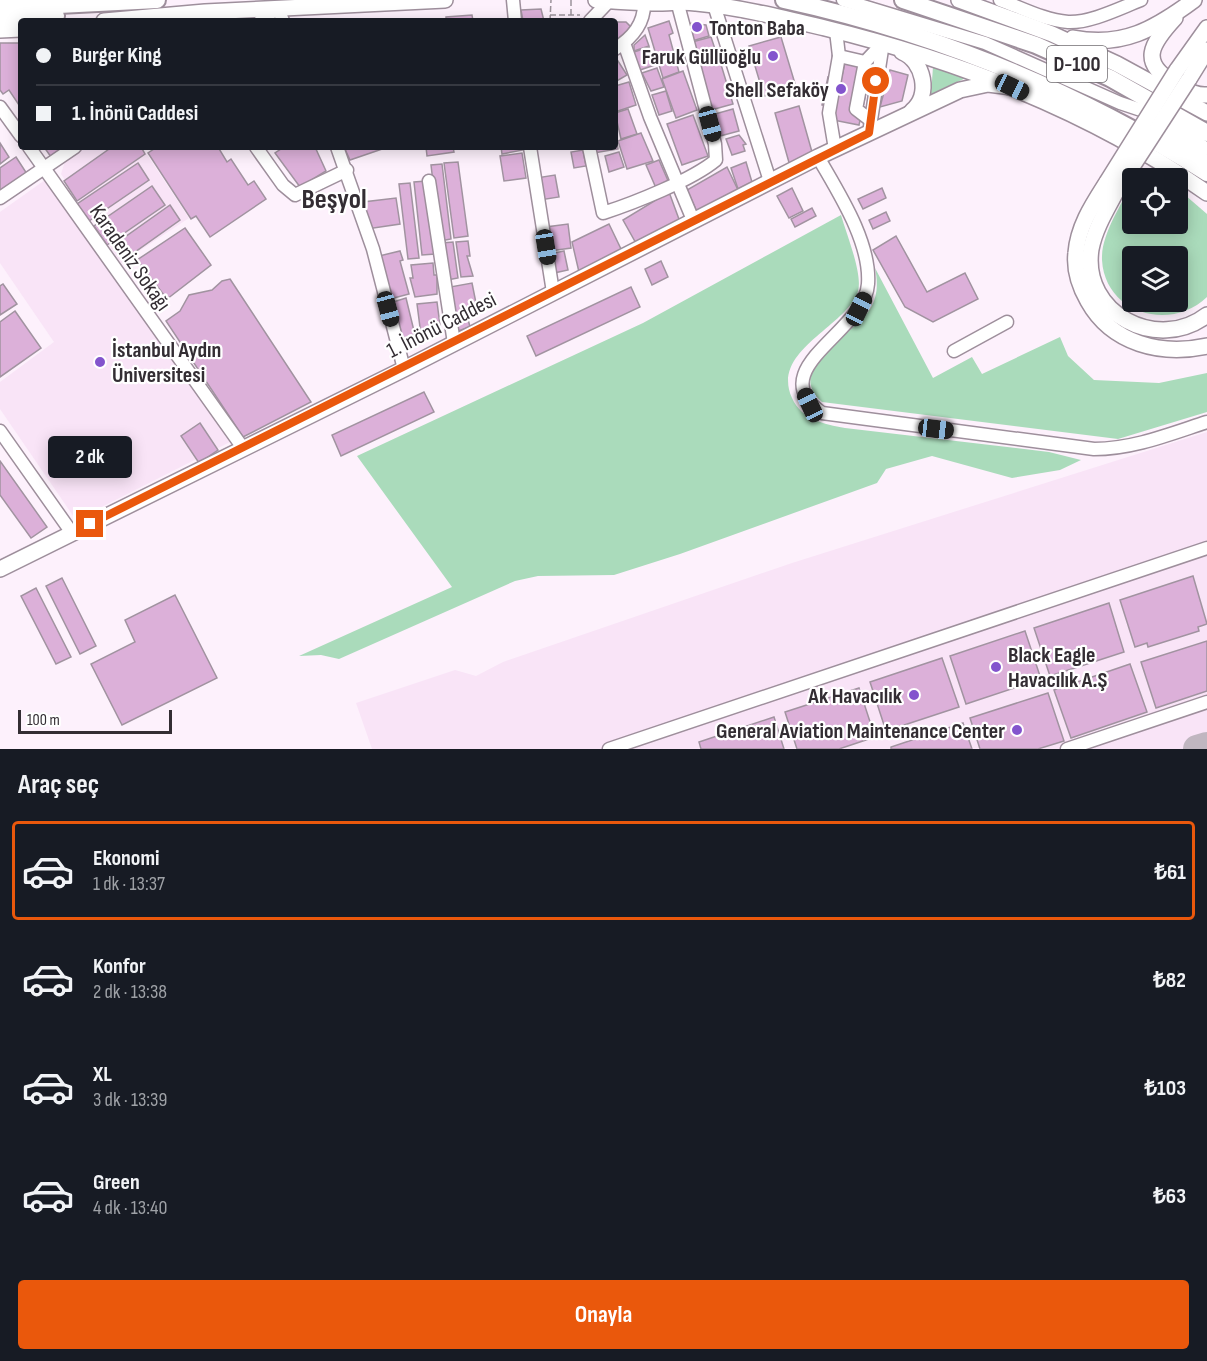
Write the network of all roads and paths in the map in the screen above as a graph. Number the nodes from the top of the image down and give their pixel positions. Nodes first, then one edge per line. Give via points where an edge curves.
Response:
1 (156, 0) edge
2 (445, 0) edge
3 (513, 0) edge
4 (551, 0) edge
5 (571, 0) edge
6 (596, 0) edge
7 (610, 0) edge
8 (784, 0) edge
9 (843, 0) edge
10 (904, 0) edge
11 (959, 0) edge
12 (1000, 0) edge
13 (1141, 0) edge
14 (139, 1) edge
15 (674, 1) edge
16 (644, 2) junction
17 (1189, 4) edge
18 (714, 5) junction
19 (0, 8) edge
20 (280, 15) edge
21 (550, 15) joint
22 (32, 18) edge
23 (192, 18) edge
24 (515, 18) edge
25 (571, 18) edge
26 (581, 18) edge
27 (593, 18) edge
28 (18, 19) edge
29 (0, 21) edge
30 (1207, 28) edge
31 (18, 29) edge
32 (0, 30) edge
33 (836, 31) junction
34 (1052, 34) junction
35 (883, 43) junction
36 (620, 46) edge
37 (1207, 50) edge
38 (839, 56) junction
39 (865, 62) junction
40 (1183, 74) junction
41 (1012, 87) junction
42 (1207, 95) edge
43 (1120, 104) junction
44 (0, 107) edge
45 (1207, 113) edge
46 (902, 117) junction
47 (869, 126) junction
48 (18, 132) edge
49 (1207, 133) edge
50 (835, 149) junction
51 (1207, 149) edge
52 (31, 150) edge
53 (71, 150) edge
54 (258, 150) edge
55 (338, 150) edge
56 (530, 150) edge
57 (590, 150) edge
58 (818, 157) junction
59 (1207, 162) edge
60 (1157, 166) junction
61 (44, 168) junction
62 (1154, 168) edge
63 (347, 170) junction
64 (1207, 173) edge
65 (429, 181) dead end
66 (770, 181) junction
67 (677, 182) junction
68 (1112, 186) junction
69 (1207, 193) edge
70 (0, 198) edge
71 (1207, 200) edge
72 (693, 220) junction
73 (553, 292) junction
74 (1207, 315) edge
75 (1007, 322) dead end
76 (454, 343) junction
77 (1207, 346) edge
78 (954, 351) dead end
79 (404, 369) junction
80 (1207, 422) edge
81 (0, 431) edge
82 (243, 448) junction
83 (72, 533) junction
84 (1207, 548) edge
85 (0, 570) edge
86 (1207, 702) edge
87 (609, 749) edge
88 (1067, 749) edge

1 - 14 highway
2 - 20 main road
3 - 24 street
4 - 21 path
5 - 25 path, bridge
6 - 7 main road
7 - 16 main road
7 - 27 street
8 - 64 highway, D-100 via 944,44 1024,75 1131,127
9 - 43 street via 985,43
10 - 49 highway, D-100 via 1036,45 1110,78
11 - 34 main road
12 - 13 street via 1044,17 1070,22
14 - 19 highway
14 - 22 highway
15 - 16 main road
15 - 18 main road
15 - 67 street via 716,159
16 - 36 street via 645,17
17 - 34 main road via 1146,30 1116,42
17 - 42 main road via 1157,39 1152,49 1154,65 1166,79 1199,96
18 - 33 main road
18 - 66 street
20 - 23 main road
21 - 26 path
28 - 29 highway
30 - 40 main road
31 - 32 main road
33 - 35 main road
33 - 38 street
34 - 45 main road
35 - 39 street
35 - 41 main road via 952,63
35 - 46 main road via 915,59 921,71 919,105
35 - 47 street
36 - 67 street
37 - 40 main road
38 - 39 street
38 - 50 street via 829,113
39 - 47 street via 856,109
40 - 68 main road, bridge
41 - 46 main road, 1. İnönü Caddesi via 972,86
41 - 60 main road via 1062,109
43 - 51 street via 1153,114
43 - 59 street
44 - 48 street
46 - 47 main road, 1. İnönü Caddesi
47 - 50 main road, 1. İnönü Caddesi
50 - 58 main road, 1. İnönü Caddesi
52 - 61 street, Karadeniz Sokağı
53 - 61 street
54 - 63 street via 283,186 295,195
55 - 63 street
56 - 73 street
57 - 67 street via 603,213
58 - 66 main road, 1. İnönü Caddesi
58 - 80 street via 858,233 868,284 859,309 802,374 810,405 822,413 1094,449 1126,447
60 - 62 path
60 - 69 main road
60 - 71 main road
61 - 70 street
61 - 82 street, Karadeniz Sokağı
63 - 79 street via 373,249
65 - 76 street
66 - 72 main road, 1. İnönü Caddesi
67 - 72 street
68 - 74 main road via 1091,250 1094,280 1109,308 1127,322 1152,330 1188,327
68 - 77 main road via 1083,222 1076,254 1080,284 1094,311 1112,331 1144,345 1177,350
72 - 73 main road, 1. İnönü Caddesi
73 - 76 main road, 1. İnönü Caddesi
75 - 78 street
76 - 79 main road, 1. İnönü Caddesi
79 - 82 main road, 1. İnönü Caddesi
81 - 83 street
82 - 83 main road, 1. İnönü Caddesi
83 - 85 main road, 1. İnönü Caddesi
84 - 87 street
86 - 88 street

